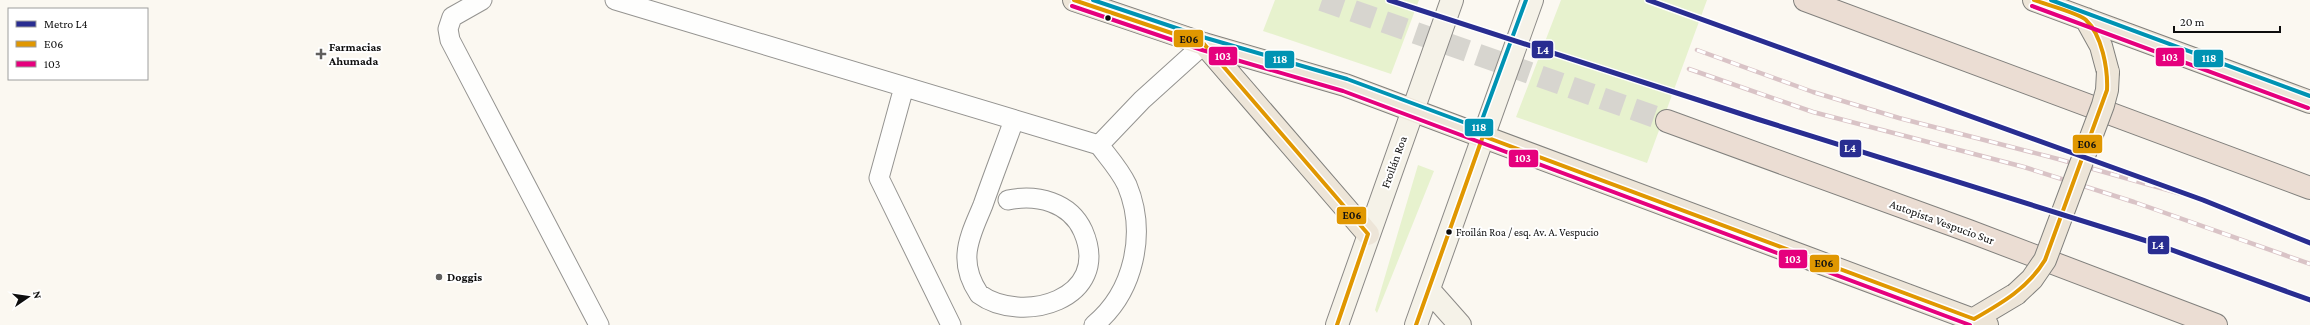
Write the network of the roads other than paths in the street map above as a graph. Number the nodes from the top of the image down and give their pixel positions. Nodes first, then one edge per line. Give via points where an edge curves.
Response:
1 (482, 0) edge
2 (615, 0) edge
3 (1074, 0) edge
4 (1452, 0) edge
5 (1532, 0) edge
6 (1805, 0) edge
7 (2034, 0) edge
8 (2086, 19) junction
9 (1204, 44) junction
10 (904, 87) junction
11 (2310, 102) edge
12 (1413, 110) junction
13 (1014, 120) junction
14 (1667, 121) tunnel mouth
15 (1483, 136) junction
16 (1099, 145) junction
17 (2310, 188) edge
18 (1008, 200) dead end
19 (1368, 234) junction
20 (1429, 290) junction
21 (1980, 322) edge
22 (599, 325) edge
23 (950, 325) edge
24 (1094, 325) edge
25 (1336, 325) edge
26 (1416, 325) edge
27 (1460, 325) edge
28 (2216, 325) edge

1 - 22 lane via 452,17 448,29 450,40
2 - 10 lane
3 - 9 main road
4 - 12 main road, Froilán Roa
5 - 15 main road
6 - 17 highway
7 - 8 main road
8 - 11 main road
8 - 21 main road, bridge via 2101,46 2108,72 2103,104 2045,260 2032,280
9 - 12 main road via 1344,85
9 - 16 lane via 1142,100
9 - 19 main road
10 - 13 lane
10 - 23 lane via 879,178
12 - 15 main road
12 - 19 main road, Froilán Roa
13 - 16 lane
13 - 18 lane via 972,232 967,253 968,270 974,287 984,301 998,311 1014,318 1049,316 1064,308 1077,296 1089,264 1088,246 1082,230 1072,216 1059,205 1043,199 1025,197
14 - 28 highway, Autopista Vespucio Sur via 1969,231
15 - 20 main road
15 - 21 main road
16 - 24 lane via 1115,164 1127,185 1134,209 1136,233 1134,257 1128,280 1116,301
19 - 25 main road, Froilán Roa
20 - 26 main road
20 - 27 main road

